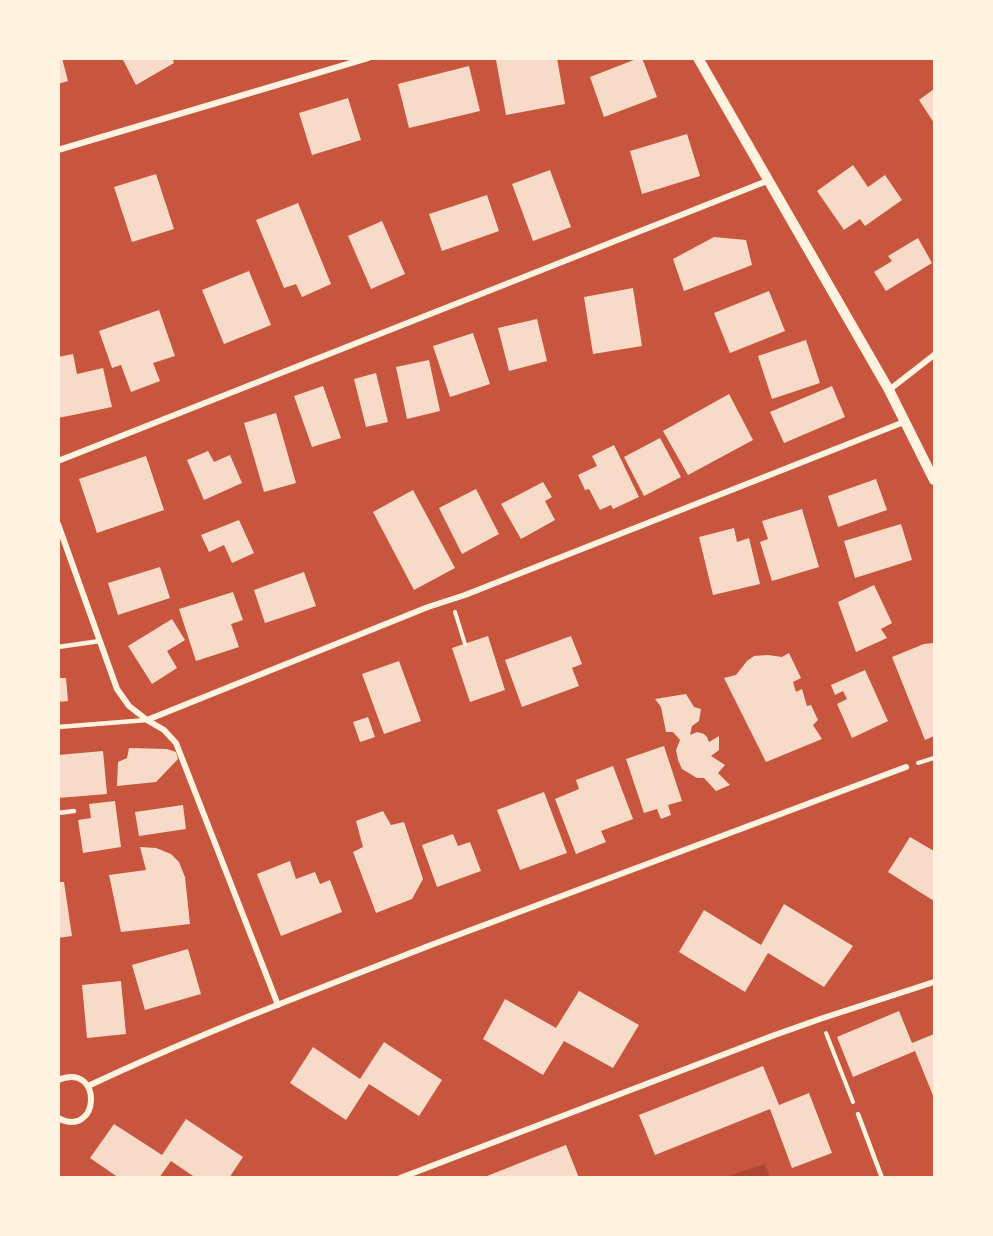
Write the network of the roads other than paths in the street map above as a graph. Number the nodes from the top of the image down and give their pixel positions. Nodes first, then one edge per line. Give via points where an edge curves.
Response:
1 (368, 58) edge
2 (698, 58) edge
3 (58, 150) edge
4 (767, 181) junction
5 (934, 355) edge
6 (888, 390) junction
7 (904, 422) junction
8 (58, 461) edge
9 (934, 480) edge
10 (58, 524) edge
11 (100, 641) junction
12 (58, 647) edge
13 (147, 720) junction
14 (58, 727) edge
15 (906, 767) dead end
16 (74, 811) dead end
17 (58, 813) edge
18 (934, 982) edge
19 (278, 1005) junction
20 (58, 1080) edge
21 (88, 1086) junction
22 (858, 1114) road end
23 (59, 1120) edge
24 (400, 1178) edge
25 (882, 1178) edge

1 - 3 street
2 - 4 street
4 - 6 street
4 - 8 street
5 - 6 street
6 - 7 street
7 - 9 street
7 - 13 street
10 - 11 street
11 - 12 lane
11 - 13 street via 117,689 129,706
13 - 14 lane
13 - 19 street via 176,743
15 - 19 street
16 - 17 lane
18 - 24 street via 820,1019
19 - 21 street
20 - 21 street via 74,1077
21 - 23 street via 92,1101 86,1115 72,1122
22 - 25 lane

